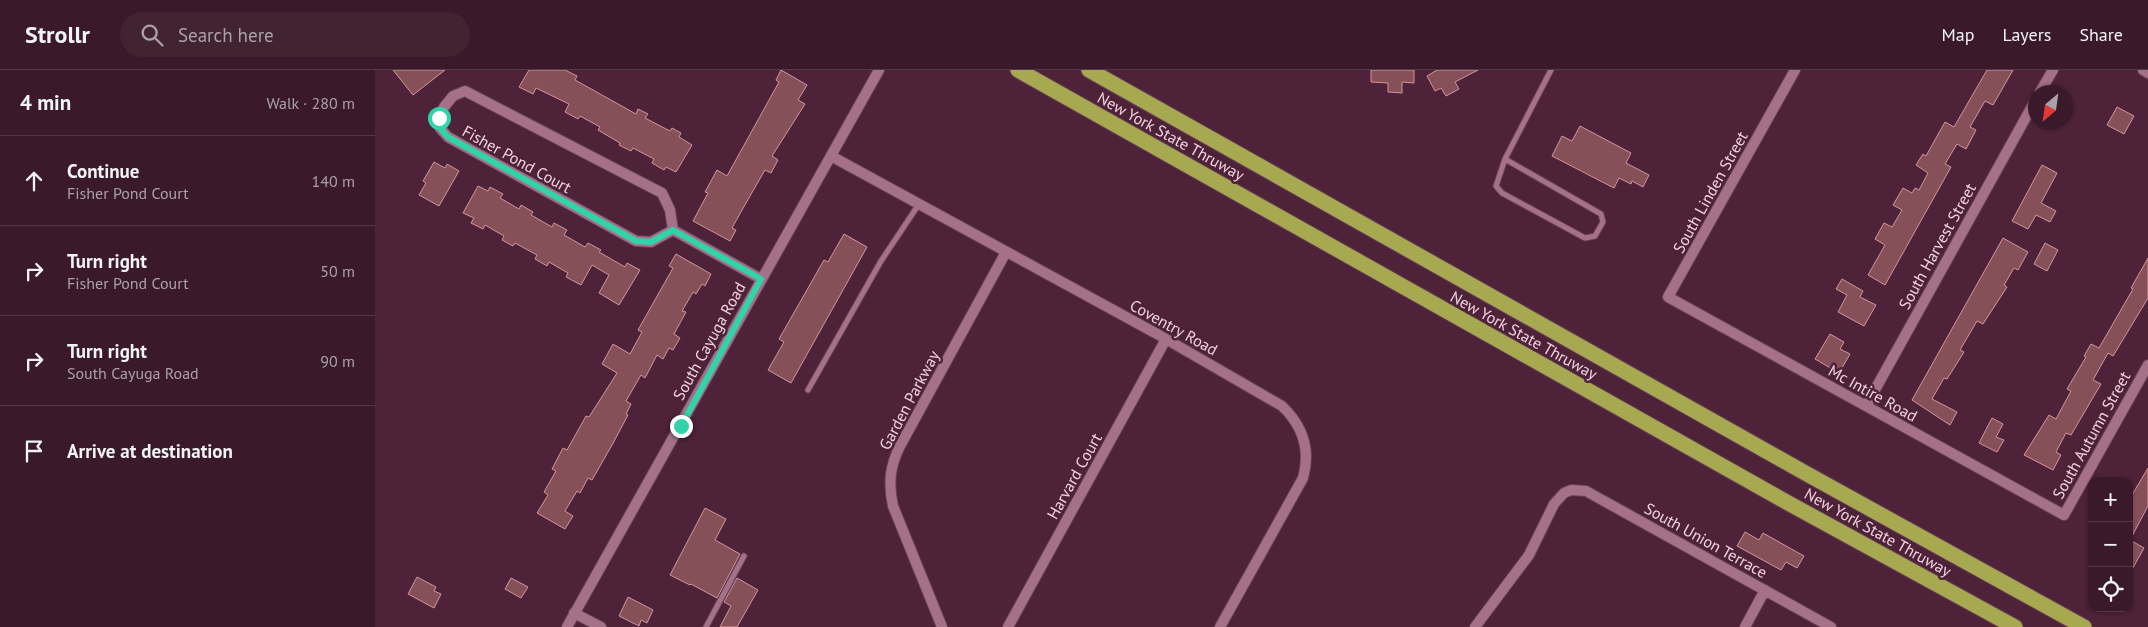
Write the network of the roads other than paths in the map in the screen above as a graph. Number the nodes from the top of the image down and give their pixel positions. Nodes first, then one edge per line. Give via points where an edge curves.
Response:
1 (879, 70) edge
2 (1018, 70) edge
3 (1089, 70) edge
4 (1551, 70) edge
5 (1795, 70) edge
6 (2053, 70) edge
7 (2143, 70) edge
8 (2148, 72) edge
9 (2044, 85) edge
10 (2028, 114) edge
11 (831, 156) junction
12 (1505, 160) junction
13 (920, 203) junction
14 (673, 230) junction
15 (1007, 252) junction
16 (761, 279) junction
17 (1699, 314) joint
18 (1166, 340) junction
19 (2148, 365) edge
20 (808, 390) dead end
21 (1866, 406) junction
22 (2032, 498) joint
23 (744, 556) dead end
24 (1765, 590) junction
25 (574, 613) junction
26 (567, 627) edge
27 (601, 627) edge
28 (706, 627) edge
29 (942, 627) edge
30 (1008, 627) edge
31 (1220, 627) edge
32 (1475, 627) edge
33 (1745, 627) edge
34 (1831, 627) edge
35 (2015, 627) edge
36 (2084, 627) edge

1 - 11 street, South Cayuga Road
2 - 35 highway, New York State Thruway
3 - 36 highway, New York State Thruway
4 - 12 lane
5 - 17 street, South Linden Street via 1669,297
6 - 9 street
7 - 8 street
10 - 21 street, South Harvest Street
11 - 13 street, Coventry Road
11 - 16 street, South Cayuga Road
12 - 12 lane via 1496,186 1502,193 1585,238 1595,236 1603,222 1601,214
13 - 15 street, Coventry Road
13 - 20 lane via 881,261
14 - 14 street, Fisher Pond Court via 651,242 636,241 448,137 440,128 439,118 444,107 453,96 465,91 662,193 670,210
14 - 16 street
15 - 18 street, Coventry Road
15 - 29 street, Garden Parkway via 900,446 890,475 893,506
16 - 25 street, South Cayuga Road
17 - 21 street, Mc Intire Road
18 - 30 street, Harvard Court
18 - 31 street, Coventry Road via 1283,406 1293,416 1305,441 1307,454 1303,478
19 - 22 street, South Autumn Street via 2064,515
21 - 22 street, Mc Intire Road
23 - 28 lane
24 - 32 street, South Union Terrace via 1586,491 1571,490 1554,504 1529,555
24 - 33 street
24 - 34 street, South Union Terrace
25 - 26 street, South Cayuga Road
25 - 27 street

